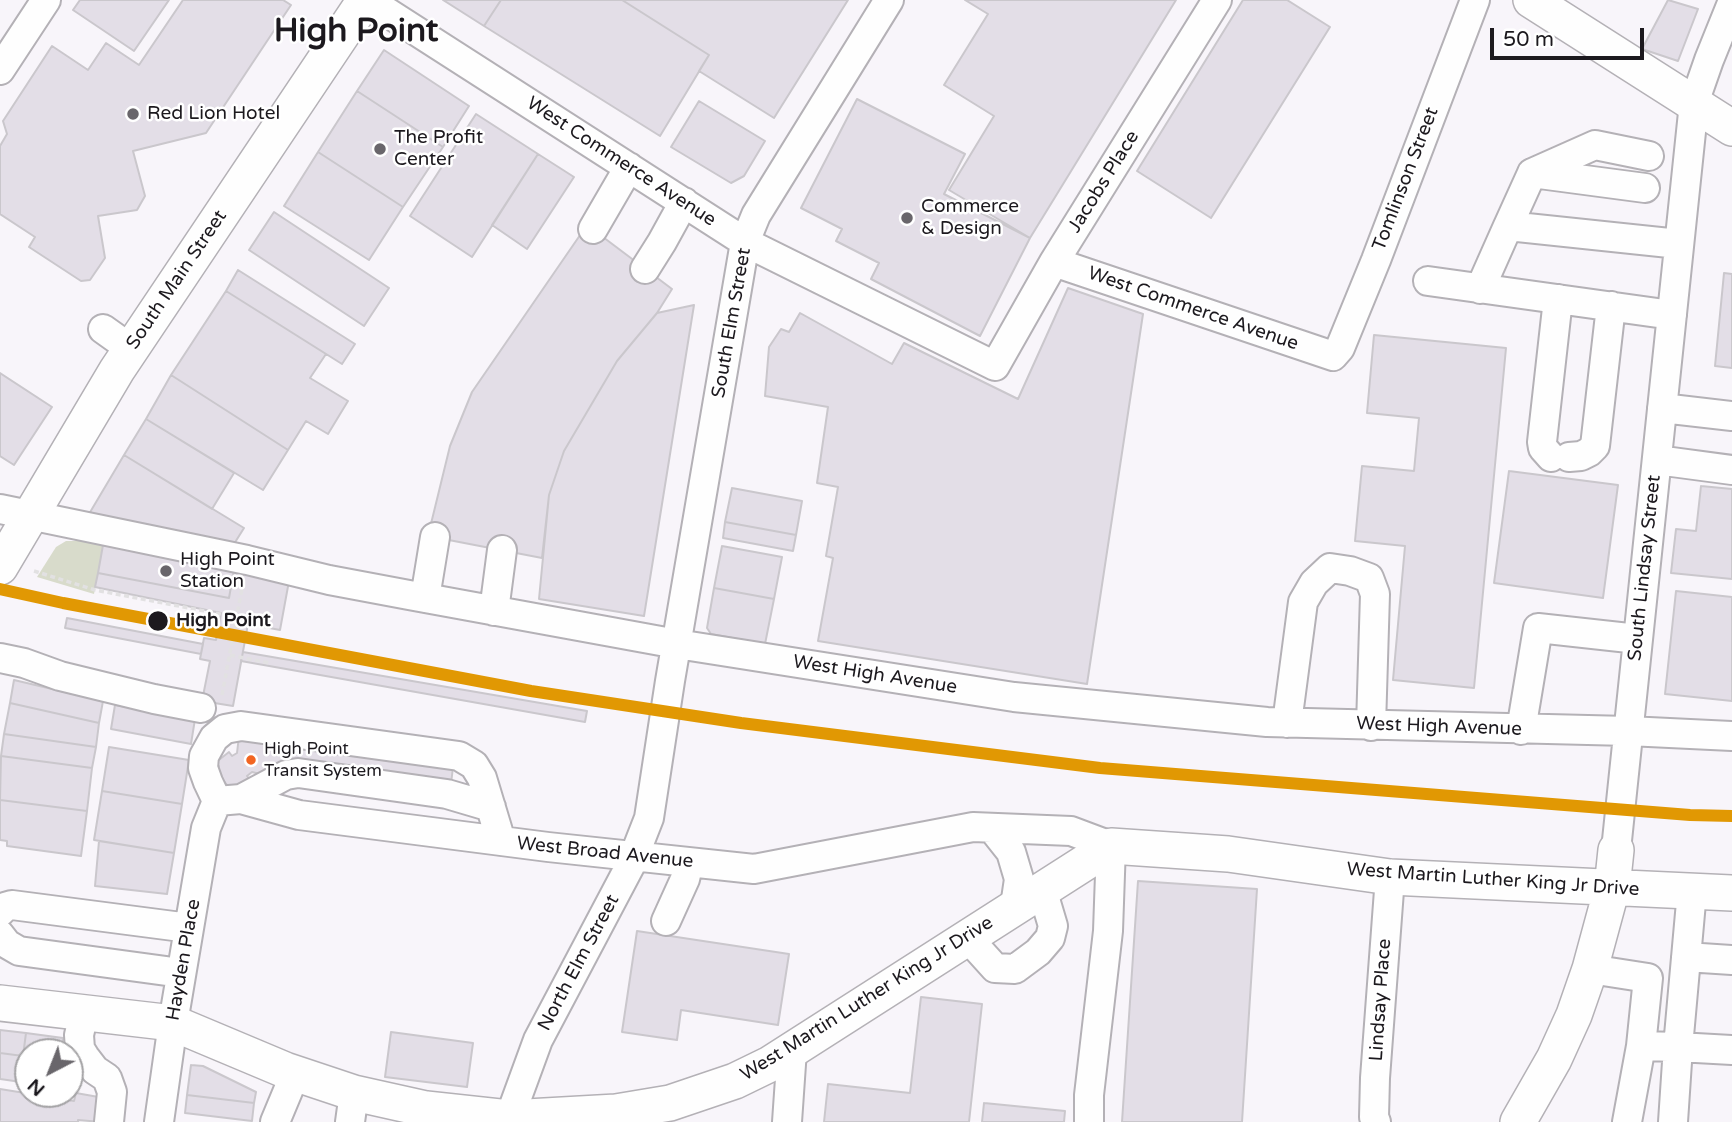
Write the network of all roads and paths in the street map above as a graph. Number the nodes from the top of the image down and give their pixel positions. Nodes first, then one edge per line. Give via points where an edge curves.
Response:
1 (46, 0) edge
2 (367, 0) edge
3 (889, 0) edge
4 (1217, 0) edge
5 (1475, 0) edge
6 (1531, 0) edge
7 (1732, 3) edge
8 (0, 70) edge
9 (1694, 103) junction
10 (1732, 128) edge
11 (1649, 156) dead end
12 (629, 167) junction
13 (1532, 173) junction
14 (1645, 188) dead end
15 (684, 202) junction
16 (1508, 226) junction
17 (593, 229) dead end
18 (746, 242) junction
19 (1679, 244) junction
20 (1054, 262) junction
21 (645, 269) dead end
22 (1428, 281) dead end
23 (1480, 289) junction
24 (1558, 299) junction
25 (1611, 306) junction
26 (1672, 315) junction
27 (1333, 356) joint
28 (995, 366) joint
29 (1662, 408) junction
30 (1732, 416) edge
31 (1657, 460) junction
32 (1732, 470) edge
33 (15, 512) edge
34 (435, 537) dead end
35 (502, 550) dead end
36 (17, 569) edge
37 (243, 579) dead end
38 (425, 598) junction
39 (494, 611) junction
40 (236, 618) junction
41 (1638, 639) junction
42 (677, 644) junction
43 (229, 655) junction
44 (0, 658) edge
45 (269, 663) dead end
46 (670, 681) joint
47 (211, 703) joint
48 (1287, 723) junction
49 (1371, 726) junction
50 (1521, 730) junction
51 (1628, 731) junction
52 (1732, 736) edge
53 (229, 800) junction
54 (491, 807) junction
55 (992, 828) junction
56 (501, 841) junction
57 (1111, 846) junction
58 (1616, 850) joint
59 (635, 856) junction
60 (689, 862) junction
61 (1390, 877) junction
62 (1612, 888) junction
63 (1692, 891) junction
64 (1732, 893) edge
65 (1028, 897) junction
66 (0, 912) edge
67 (666, 921) dead end
68 (189, 928) junction
69 (0, 935) edge
70 (967, 937) junction
71 (1732, 960) edge
72 (1590, 969) junction
73 (1684, 969) junction
74 (181, 973) junction
75 (1648, 978) junction
76 (0, 1003) edge
77 (84, 1013) junction
78 (173, 1023) junction
79 (1641, 1045) junction
80 (1678, 1048) junction
81 (792, 1050) junction
82 (1732, 1050) edge
83 (295, 1074) junction
84 (352, 1108) edge
85 (682, 1111) edge
86 (508, 1120) edge
87 (109, 1122) edge
88 (159, 1122) edge
89 (275, 1122) edge
90 (787, 1122) edge
91 (1089, 1122) edge
92 (1376, 1122) edge
93 (1518, 1122) edge
94 (1627, 1122) edge
95 (1673, 1122) edge

1 - 8 street
2 - 12 street, West Commerce Avenue
2 - 33 main road, South Main Street via 117,339
3 - 18 street, South Elm Street via 757,215
4 - 20 street, Jacobs Place
5 - 27 street, Tomlinson Street via 1355,311
6 - 9 main road
7 - 9 street, South Lindsay Street
9 - 10 main road
9 - 19 street, South Lindsay Street
11 - 13 street via 1595,145
12 - 15 street, West Commerce Avenue
12 - 17 street
13 - 14 street
13 - 16 street
15 - 18 street, West Commerce Avenue
15 - 21 street
16 - 19 street
16 - 23 street
18 - 28 street, West Commerce Avenue
18 - 42 street, South Elm Street
19 - 26 street, South Lindsay Street
20 - 27 street, West Commerce Avenue
20 - 28 street, Jacobs Place
22 - 23 street
23 - 24 street
24 - 25 street
24 - 25 street via 1542,442 1543,448 1560,457 1581,456 1595,446
25 - 26 street
26 - 29 street, South Lindsay Street
29 - 30 street
29 - 31 street, South Lindsay Street
31 - 32 street
31 - 41 street, South Lindsay Street
33 - 36 main road, South Main Street
33 - 38 street, West High Avenue
34 - 38 street
35 - 39 street
36 - 40 path via 94,590
37 - 40 path
38 - 39 street, West High Avenue
39 - 42 street, West High Avenue
40 - 43 path
41 - 50 street via 1538,628
41 - 51 street, South Lindsay Street
42 - 46 street, South Elm Street
42 - 48 street, West High Avenue via 1014,697
43 - 45 path
43 - 47 path via 225,680
44 - 47 street via 127,693
46 - 59 street, North Elm Street via 649,818
48 - 49 street, West High Avenue
48 - 49 street via 1303,602 1330,568 1369,578 1375,594
49 - 50 street, West High Avenue
50 - 51 street, West High Avenue
51 - 52 street, West High Avenue
51 - 58 street, South Lindsay Street
53 - 54 street via 298,773 447,794
53 - 54 street via 203,768 204,756 225,729 241,726 459,757 474,765
53 - 56 street, West Broad Avenue via 299,815
53 - 68 street, Hayden Place via 206,828
54 - 56 street
55 - 57 street, West Broad Avenue via 1071,831
55 - 60 street, West Broad Avenue via 973,827 754,869
55 - 65 street via 1011,852
56 - 59 street, West Broad Avenue
57 - 61 main road, West Martin Luther King Jr Drive via 1228,854
57 - 65 main road, West Martin Luther King Jr Drive
57 - 91 street via 1108,931
58 - 62 main road, South Lindsay Street
59 - 60 street, West Broad Avenue
59 - 86 street, North Elm Street via 538,1040
60 - 67 street
61 - 62 main road, West Martin Luther King Jr Drive
61 - 92 street, Lindsay Place via 1375,1078
62 - 63 main road, West Martin Luther King Jr Drive
62 - 72 main road, South Lindsay Street
63 - 64 main road, West Martin Luther King Jr Drive
63 - 73 street
65 - 70 main road, West Martin Luther King Jr Drive
65 - 70 street via 1053,926 1038,952 1015,969 995,968
66 - 68 street via 12,905
68 - 74 street, Hayden Place
69 - 74 street via 19,951
70 - 81 main road, West Martin Luther King Jr Drive
71 - 73 street
72 - 75 street
72 - 93 main road, South Lindsay Street via 1554,1059
73 - 75 street
73 - 80 street
74 - 78 street, Hayden Place
75 - 79 street
76 - 77 main road, West Martin Luther King Jr Drive
77 - 78 main road, West Martin Luther King Jr Drive
77 - 87 street via 80,1049 107,1078 112,1092
78 - 83 main road, West Martin Luther King Jr Drive
78 - 88 street, Hayden Place
79 - 80 street
79 - 94 street
80 - 82 street
80 - 95 street
81 - 85 main road, West Martin Luther King Jr Drive
81 - 90 street
83 - 84 main road, West Martin Luther King Jr Drive
83 - 89 street
84 - 86 main road, West Martin Luther King Jr Drive via 426,1109
85 - 86 main road, West Martin Luther King Jr Drive via 670,1103

